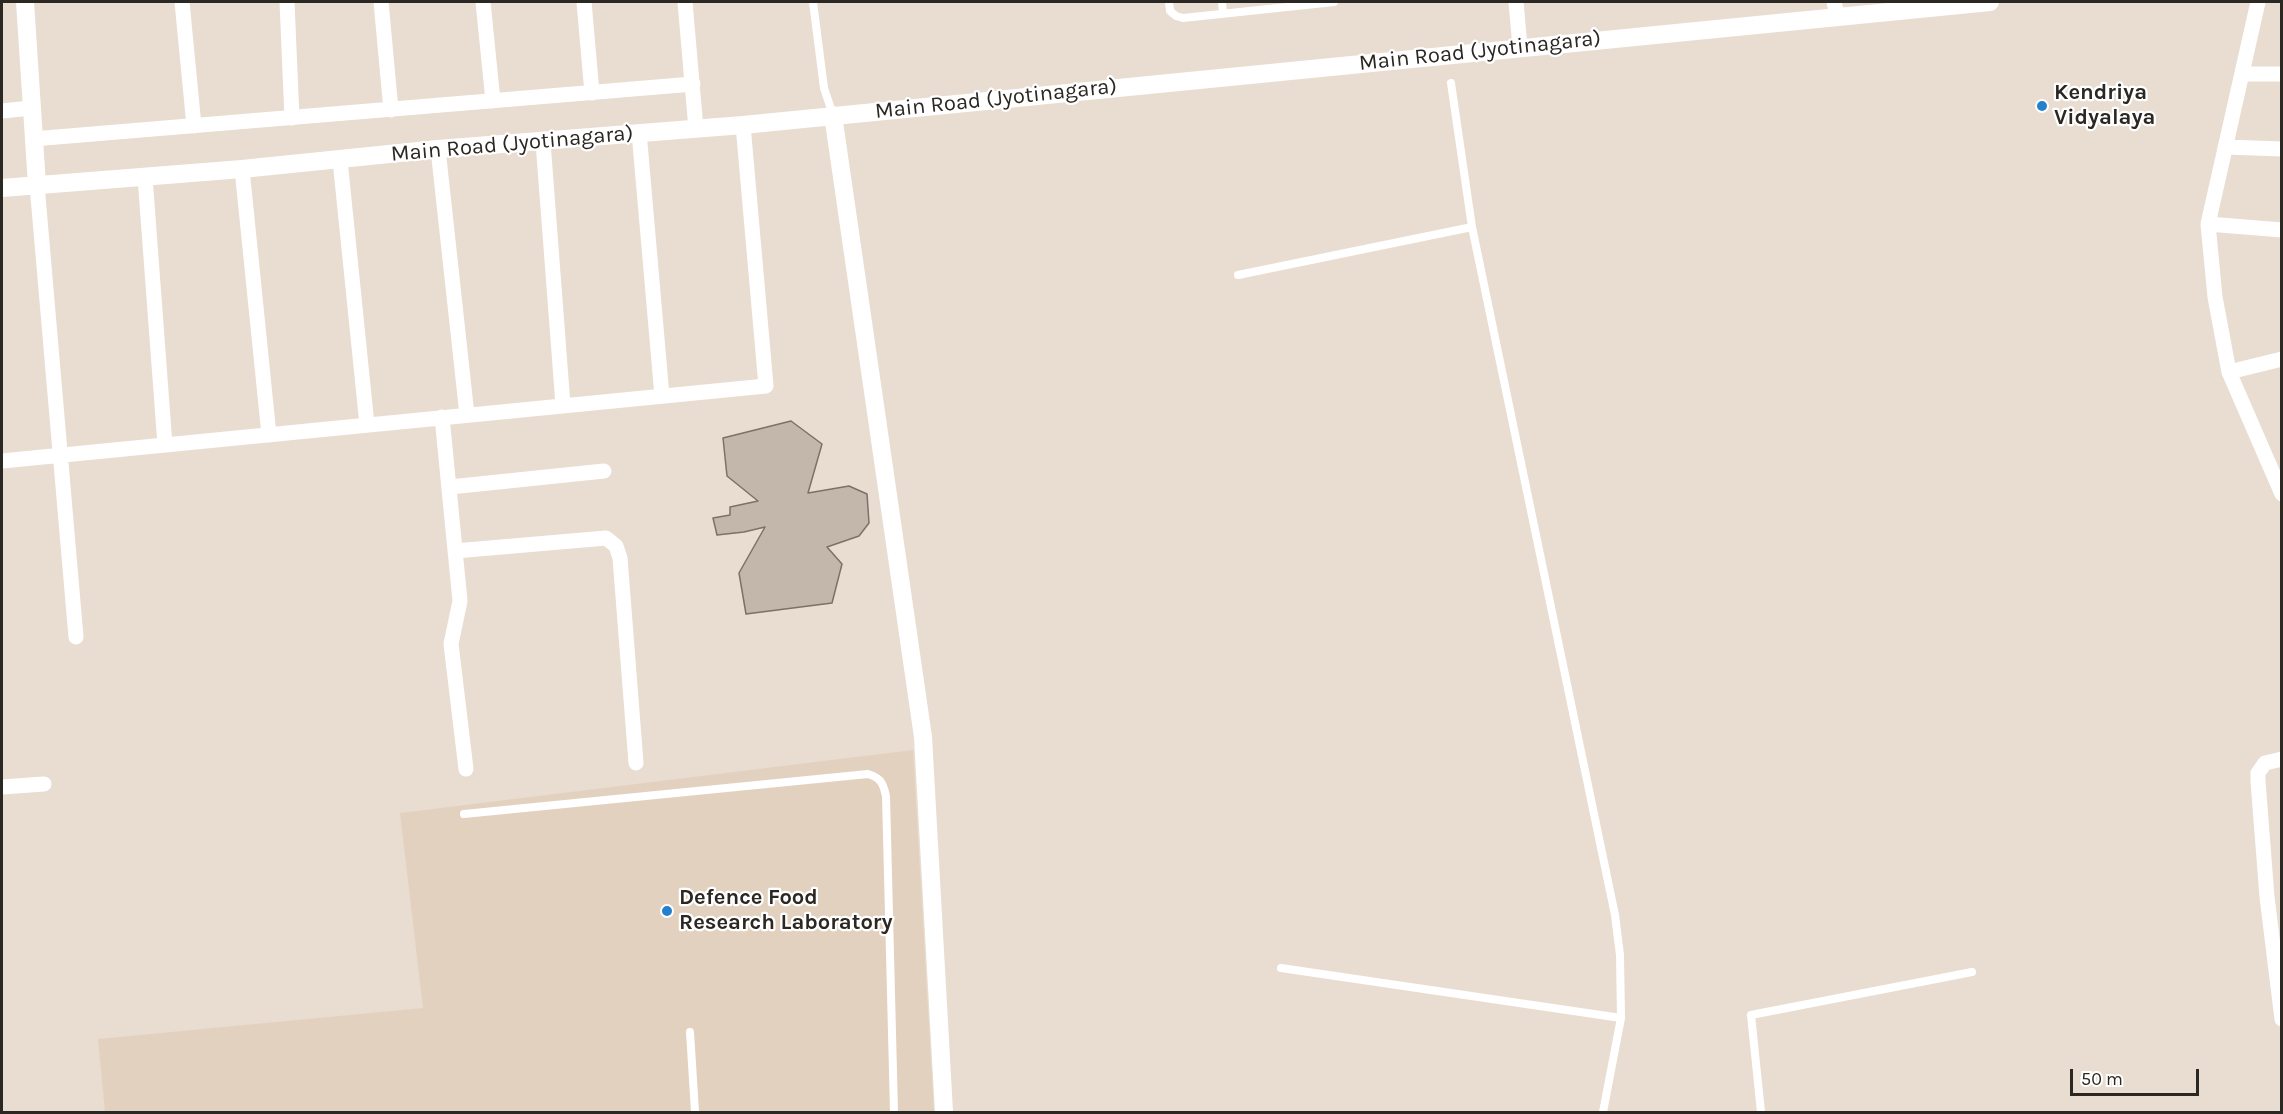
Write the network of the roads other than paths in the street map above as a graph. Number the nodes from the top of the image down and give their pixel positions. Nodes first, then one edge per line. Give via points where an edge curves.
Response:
1 (25, 2) edge
2 (182, 2) edge
3 (286, 2) edge
4 (381, 2) edge
5 (483, 2) edge
6 (584, 2) edge
7 (686, 2) edge
8 (813, 2) edge
9 (1169, 2) edge
10 (1222, 2) edge
11 (1334, 2) edge
12 (1516, 2) edge
13 (1990, 2) edge
14 (2258, 2) edge
15 (1836, 10) edge
16 (1223, 13) junction
17 (1520, 47) junction
18 (2242, 74) junction
19 (2282, 74) edge
20 (1451, 83) dead end
21 (693, 84) junction
22 (592, 93) junction
23 (493, 101) junction
24 (31, 108) junction
25 (391, 110) junction
26 (2, 111) edge
27 (833, 115) junction
28 (292, 118) junction
29 (743, 125) junction
30 (194, 126) junction
31 (696, 129) junction
32 (639, 132) junction
33 (33, 139) junction
34 (543, 142) junction
35 (2225, 147) junction
36 (438, 149) junction
37 (2282, 149) edge
38 (340, 160) junction
39 (242, 169) junction
40 (146, 177) junction
41 (37, 185) junction
42 (2, 188) edge
43 (2208, 224) junction
44 (1472, 228) junction
45 (2282, 230) edge
46 (1238, 275) dead end
47 (2282, 359) edge
48 (2229, 372) junction
49 (662, 396) junction
50 (563, 405) junction
51 (467, 415) junction
52 (442, 417) junction
53 (367, 425) junction
54 (269, 435) junction
55 (165, 445) junction
56 (62, 455) junction
57 (2, 461) edge
58 (604, 471) dead end
59 (450, 487) junction
60 (2281, 488) edge
61 (455, 551) junction
62 (76, 637) dead end
63 (2282, 759) edge
64 (636, 764) dead end
65 (466, 769) dead end
66 (45, 784) dead end
67 (2, 787) edge
68 (464, 814) dead end
69 (1281, 968) dead end
70 (1972, 972) dead end
71 (1621, 1018) junction
72 (2282, 1019) edge
73 (690, 1032) dead end
74 (695, 1113) edge
75 (894, 1113) edge
76 (944, 1113) edge
77 (1603, 1113) edge
78 (1761, 1113) edge

1 - 24 street
2 - 30 street
3 - 28 street
4 - 25 street
5 - 23 street
6 - 22 street
7 - 21 street
8 - 27 lane via 824,88
9 - 16 lane via 1170,11 1183,18
10 - 16 lane
11 - 16 lane
12 - 17 street
13 - 15 street, Main Road (Jyotinagara)
14 - 18 street
15 - 17 street, Main Road (Jyotinagara)
17 - 27 street, Main Road (Jyotinagara)
18 - 19 street
18 - 35 street
20 - 44 lane
21 - 22 street
21 - 31 street
22 - 23 street
23 - 25 street
24 - 26 street
24 - 33 street
25 - 28 street
27 - 29 street, Main Road (Jyotinagara)
27 - 76 street via 923,737
28 - 30 street
29 - 31 street, Main Road (Jyotinagara)
29 - 49 street via 766,386
30 - 33 street
31 - 32 street, Main Road (Jyotinagara)
32 - 34 street, Main Road (Jyotinagara)
32 - 49 street
33 - 41 street
34 - 36 street, Main Road (Jyotinagara)
34 - 50 street
35 - 37 street
35 - 43 street
36 - 38 street, Main Road (Jyotinagara)
36 - 51 street
38 - 39 street, Main Road (Jyotinagara)
38 - 53 street
39 - 40 street, Main Road (Jyotinagara)
39 - 54 street
40 - 41 street, Main Road (Jyotinagara)
40 - 55 street
41 - 42 street, Main Road (Jyotinagara)
41 - 56 street
43 - 45 street
43 - 48 street via 2215,297
44 - 46 lane
44 - 71 lane via 1615,915
47 - 48 street
48 - 60 street via 2257,442
49 - 50 street
50 - 51 street
51 - 52 street
52 - 53 street
52 - 59 street
53 - 54 street
54 - 55 street
55 - 56 street
56 - 57 street
56 - 62 street
58 - 59 street
59 - 61 street
61 - 64 street via 606,538 616,546
61 - 65 street via 460,601 451,644
63 - 72 street via 2265,763 2258,773 2267,897
66 - 67 street
68 - 75 lane via 868,774 879,777 886,796
69 - 71 lane
70 - 78 lane via 1751,1015
71 - 77 lane
73 - 74 lane

